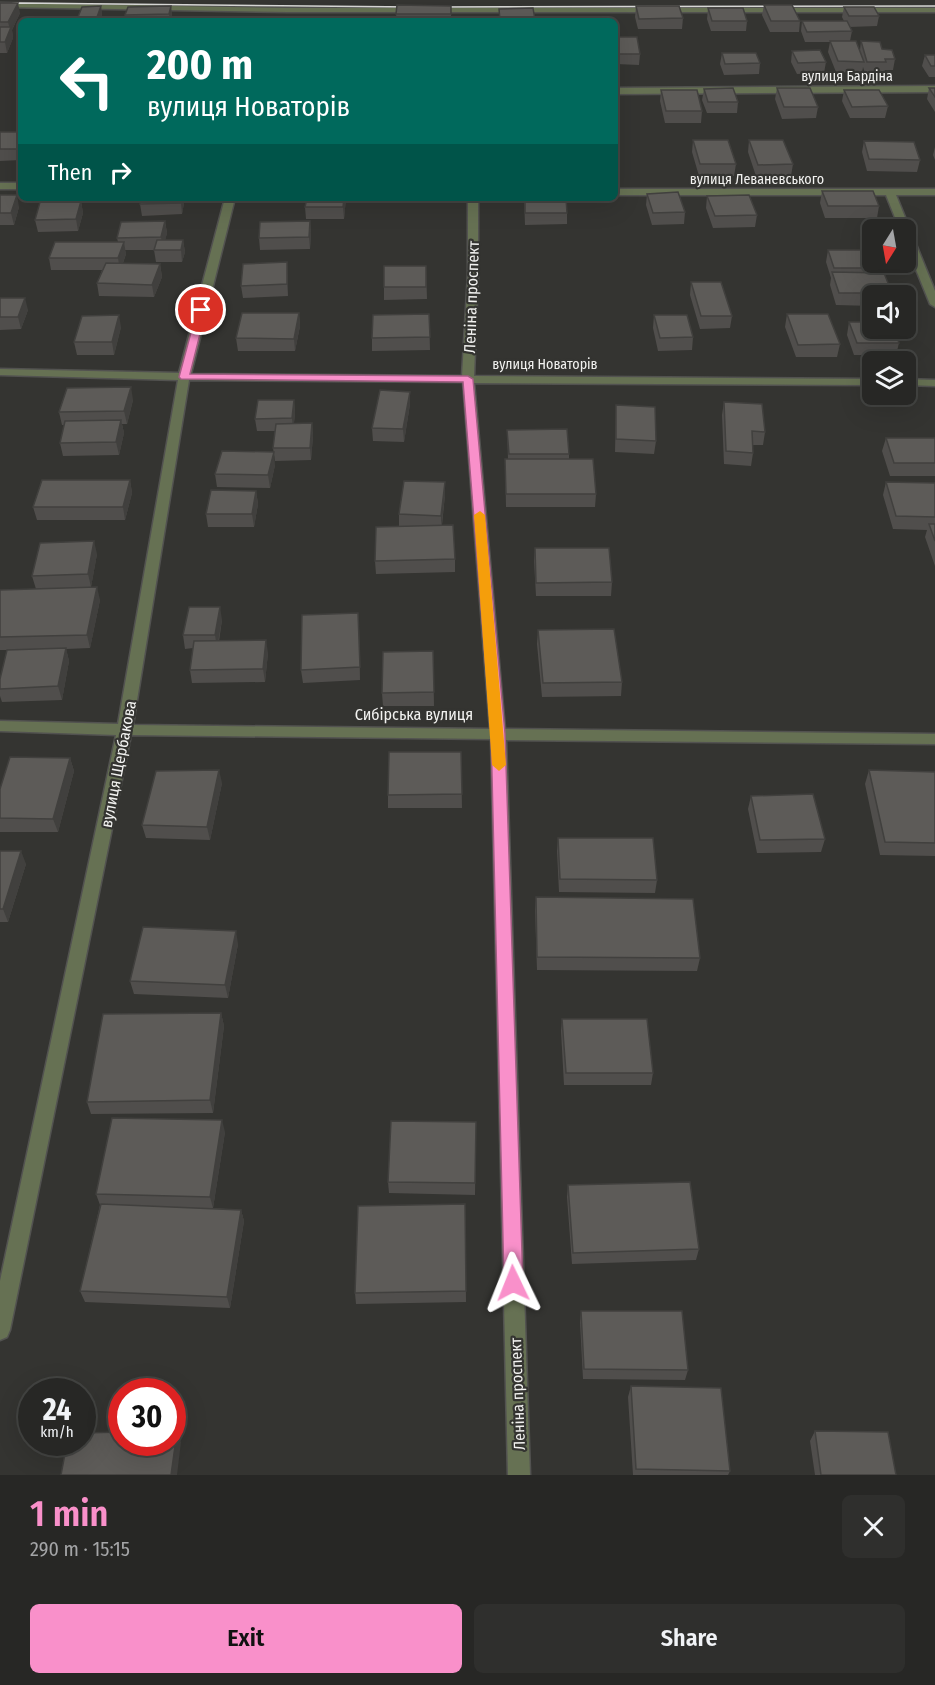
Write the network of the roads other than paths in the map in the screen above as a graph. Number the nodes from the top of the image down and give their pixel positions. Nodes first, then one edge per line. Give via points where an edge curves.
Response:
1 (289, 0) edge
2 (474, 0) edge
3 (0, 5) edge
4 (287, 10) junction
5 (935, 10) edge
6 (475, 11) junction
7 (285, 18) edge
8 (475, 18) edge
9 (935, 89) edge
10 (618, 91) edge
11 (0, 186) edge
12 (18, 186) edge
13 (618, 192) edge
14 (935, 192) edge
15 (890, 193) junction
16 (229, 201) edge
17 (473, 201) edge
18 (900, 219) edge
19 (916, 258) edge
20 (935, 304) edge
21 (0, 372) edge
22 (184, 377) junction
23 (468, 379) junction
24 (862, 382) edge
25 (916, 382) edge
26 (935, 383) edge
27 (0, 726) edge
28 (125, 730) junction
29 (498, 733) junction
30 (935, 739) edge
31 (0, 1330) edge
32 (519, 1475) edge

1 - 4 street
2 - 6 street
3 - 4 street
4 - 6 street
4 - 7 street
5 - 6 street
6 - 8 street
9 - 10 street, вулиця Бардіна
11 - 12 street
13 - 15 street, вулиця Леваневського
14 - 15 street, вулиця Леваневського
15 - 18 street
16 - 22 street, вулиця Щербакова
17 - 23 street, Леніна проспект
19 - 20 street
21 - 22 street, вулиця Новаторів
22 - 23 street, вулиця Новаторів
22 - 28 street, вулиця Щербакова
23 - 24 street, вулиця Новаторів
23 - 29 street, Леніна проспект
25 - 26 street
27 - 28 street, Сибірська вулиця
28 - 29 street, Сибірська вулиця
28 - 31 street, вулиця Щербакова
29 - 30 street, Сибірська вулиця
29 - 32 street, Леніна проспект

